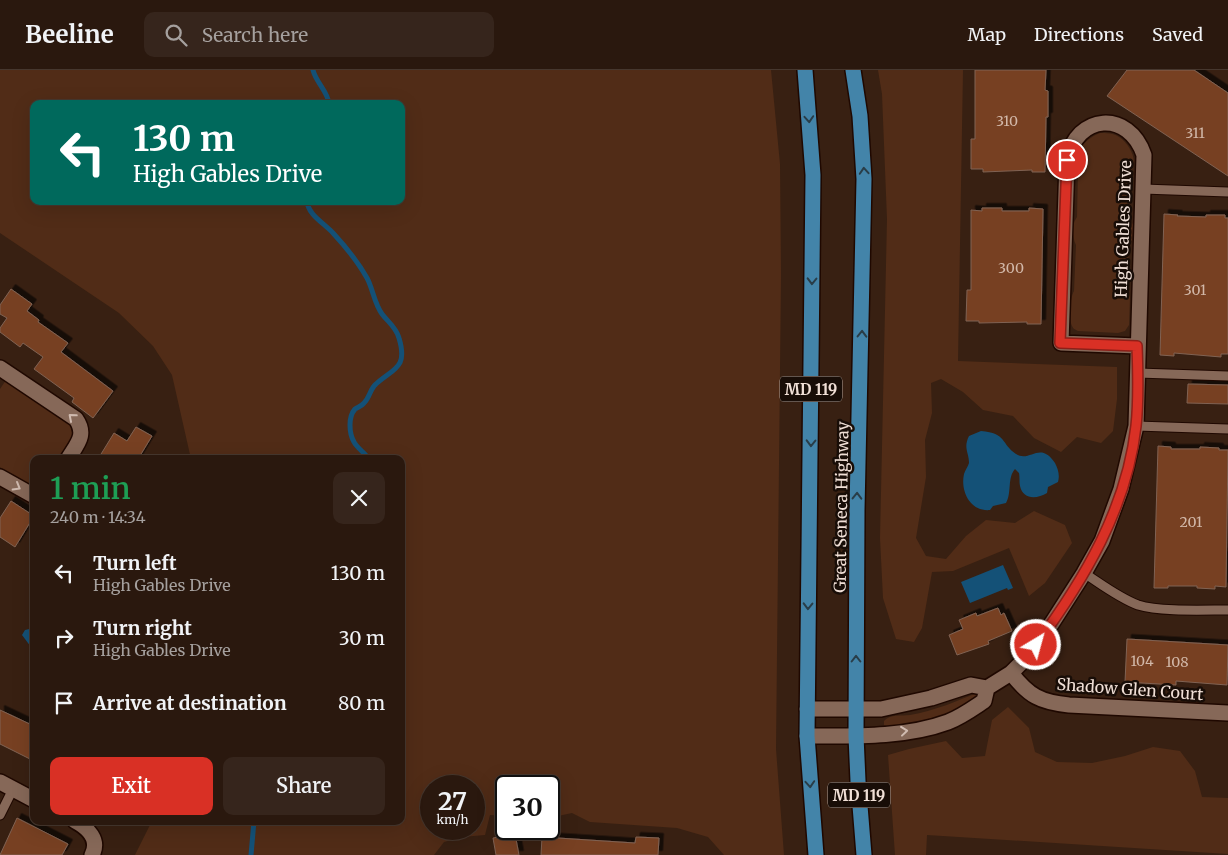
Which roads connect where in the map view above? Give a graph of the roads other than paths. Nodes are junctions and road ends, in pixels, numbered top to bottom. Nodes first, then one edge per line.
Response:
1 (805, 70) edge
2 (854, 70) edge
3 (1144, 189) junction
4 (1228, 192) edge
5 (1137, 346) junction
6 (0, 368) edge
7 (1138, 374) junction
8 (1228, 376) edge
9 (1136, 426) junction
10 (1228, 429) edge
11 (70, 455) edge
12 (0, 477) edge
13 (30, 494) edge
14 (1084, 573) junction
15 (1228, 610) edge
16 (1011, 673) junction
17 (988, 688) junction
18 (807, 708) junction
19 (856, 708) junction
20 (1228, 714) edge
21 (807, 736) junction
22 (856, 736) junction
23 (7, 786) edge
24 (30, 798) edge
25 (0, 814) edge
26 (82, 825) edge
27 (92, 855) edge
28 (816, 855) edge
29 (864, 855) edge

1 -> 18 main road, Great Seneca Highway / MD 119
19 -> 2 main road, Great Seneca Highway / MD 119
3 - 4 lane
3 - 5 street, High Gables Drive
3 - 5 street, High Gables Drive
5 - 7 street, High Gables Drive
11 -> 6 street
7 - 8 lane
7 - 9 street, High Gables Drive
9 - 10 lane
9 - 14 street, High Gables Drive
12 -> 13 street
14 - 15 lane
14 - 16 street, High Gables Drive
16 - 17 street, High Gables Drive
16 - 20 street, Shadow Glen Court
17 - 19 street
22 -> 17 street, High Gables Drive
18 - 19 street
18 - 21 main road, Great Seneca Highway / MD 119
19 - 22 main road, Great Seneca Highway / MD 119
21 - 22 street, High Gables Drive
21 -> 28 main road, Great Seneca Highway / MD 119
22 - 29 main road, Great Seneca Highway / MD 119
23 - 24 street
23 - 25 lane
26 - 27 street

